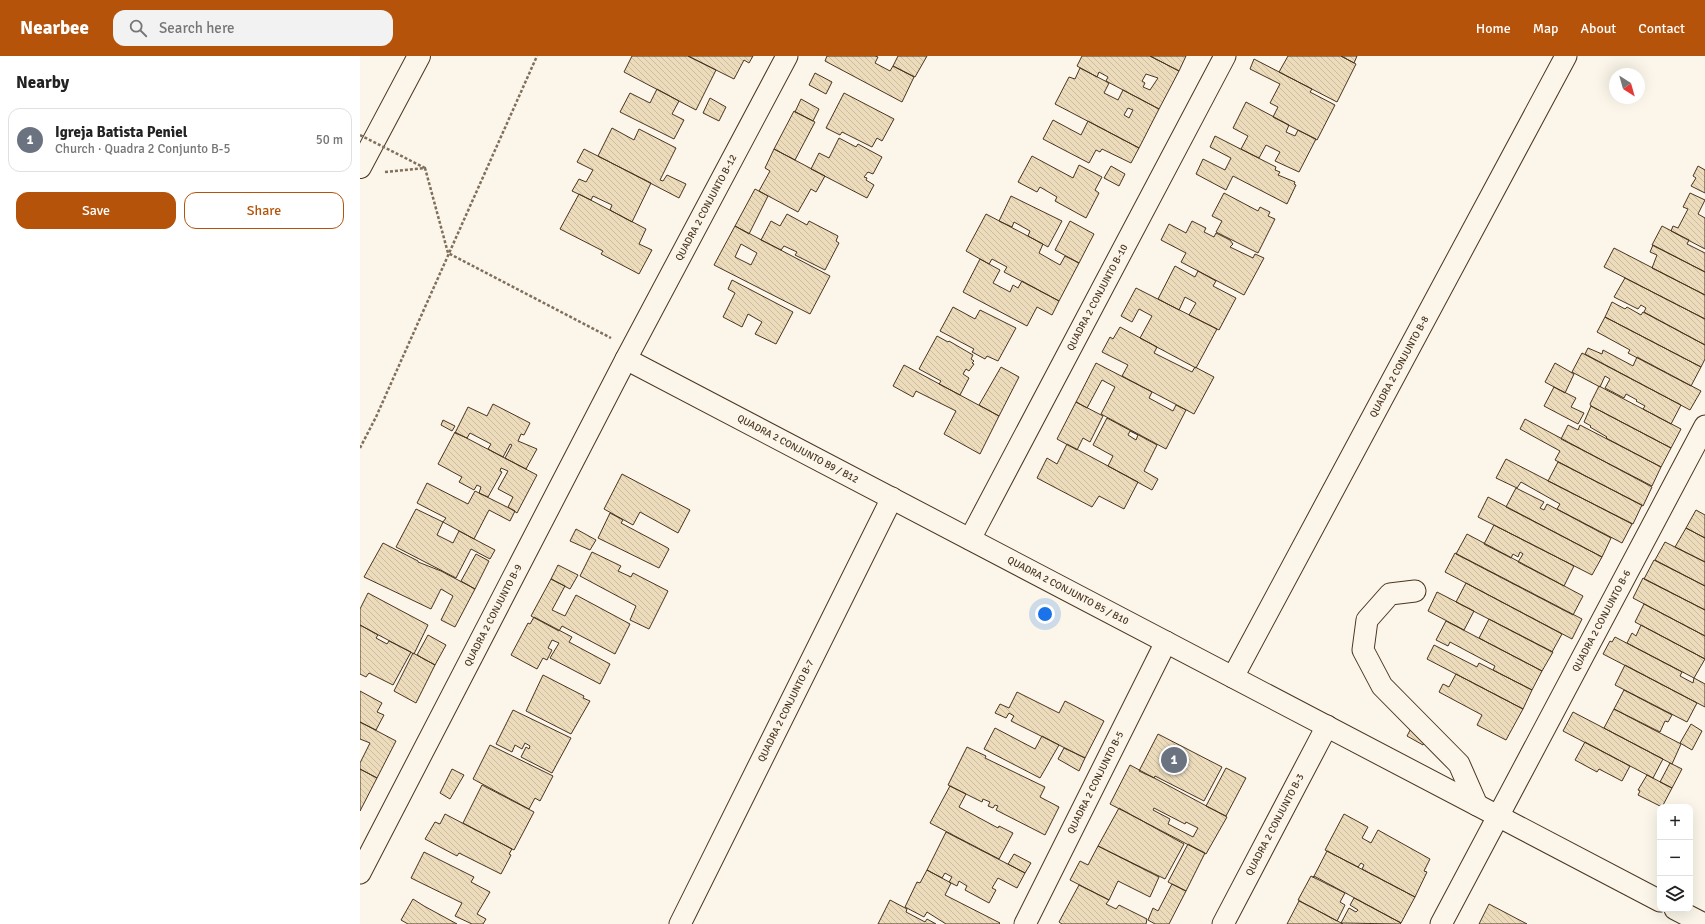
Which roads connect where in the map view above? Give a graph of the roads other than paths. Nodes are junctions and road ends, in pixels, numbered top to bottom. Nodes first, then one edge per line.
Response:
1 (419, 56) edge
2 (787, 56) edge
3 (1226, 56) edge
4 (1566, 56) edge
5 (360, 167) edge
6 (628, 354) junction
7 (1705, 426) edge
8 (892, 498) junction
9 (970, 539) junction
10 (1415, 591) dead end
11 (1166, 642) junction
12 (1233, 677) junction
13 (1327, 726) junction
14 (1477, 805) junction
15 (1497, 816) junction
16 (360, 872) edge
17 (1657, 899) edge
18 (1681, 912) edge
19 (680, 924) edge
20 (1025, 924) edge
21 (1223, 924) edge
22 (1441, 924) edge
23 (1704, 924) edge

1 - 5 highway
2 - 6 street, QUADRA 2 CONJUNTO B-12
3 - 9 street, QUADRA 2 CONJUNTO B-10
4 - 12 street, QUADRA 2 CONJUNTO B-8
6 - 8 street, QUADRA 2 CONJUNTO B9 / B12
6 - 16 street, QUADRA 2 CONJUNTO B-9
7 - 15 street, QUADRA 2 CONJUNTO B-6
8 - 9 street, QUADRA 2 CONJUNTO B9 / B12
8 - 19 street, QUADRA 2 CONJUNTO B-7
9 - 11 street, QUADRA 2 CONJUNTO B5 / B10
10 - 14 street
11 - 12 street, QUADRA 2 CONJUNTO B5 / B10
11 - 20 street, QUADRA 2 CONJUNTO B-5
12 - 13 street, QUADRA 2 CONJUNTO B5 / B10
13 - 14 street, QUADRA 2 CONJUNTO B5 / B10
13 - 21 street, QUADRA 2 CONJUNTO B-3
14 - 15 street, QUADRA 2 CONJUNTO B5 / B10
15 - 17 street, QUADRA 2 CONJUNTO B5 / B10
15 - 22 street
18 - 23 street

